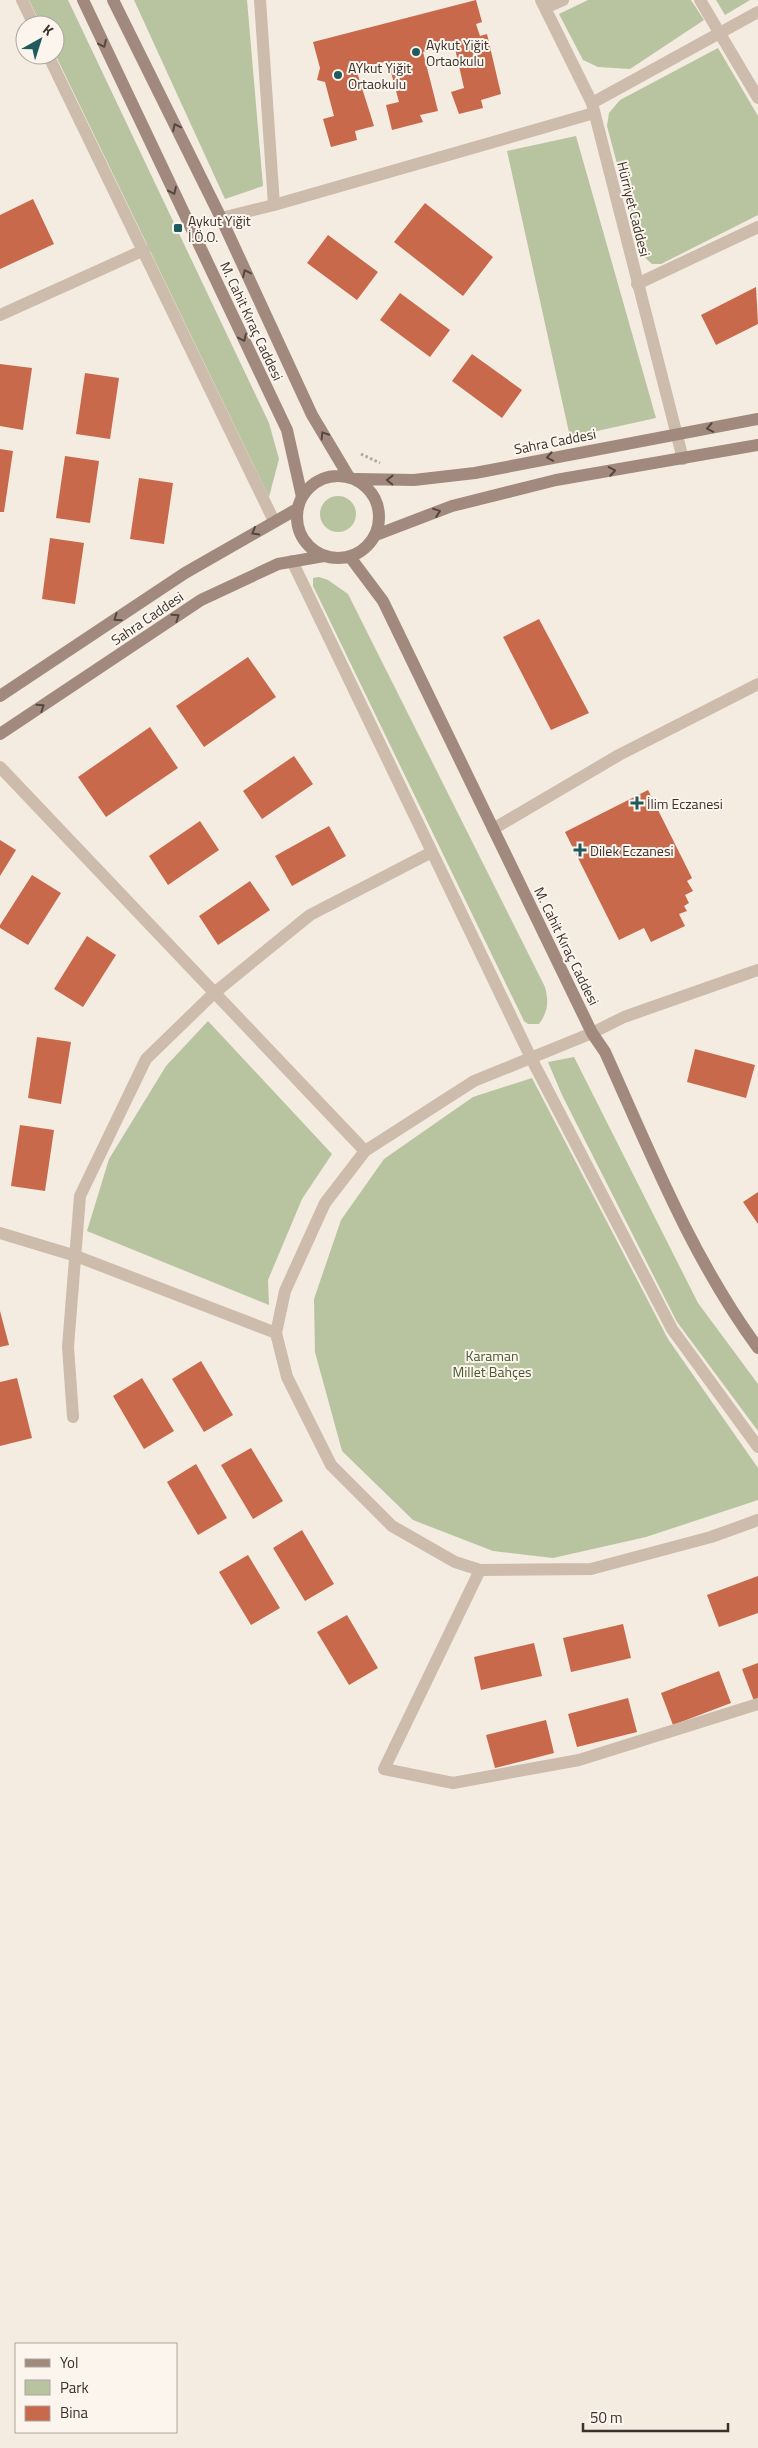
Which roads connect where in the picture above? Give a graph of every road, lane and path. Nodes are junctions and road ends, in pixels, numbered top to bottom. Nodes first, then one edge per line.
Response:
1 (22, 0) edge
2 (82, 0) edge
3 (113, 0) edge
4 (260, 0) edge
5 (562, 0) edge
6 (700, 0) edge
7 (543, 4) edge
8 (758, 12) edge
9 (29, 15) edge
10 (720, 34) junction
11 (53, 65) edge
12 (758, 98) edge
13 (593, 108) junction
14 (274, 205) junction
15 (221, 218) junction
16 (758, 227) edge
17 (144, 250) junction
18 (637, 284) junction
19 (0, 315) edge
20 (758, 418) edge
21 (677, 434) junction
22 (758, 445) edge
23 (683, 458) junction
24 (353, 478) junction
25 (300, 503) junction
26 (274, 521) junction
27 (376, 535) junction
28 (324, 556) junction
29 (350, 557) junction
30 (292, 561) junction
31 (758, 684) edge
32 (0, 696) edge
33 (0, 734) edge
34 (0, 767) edge
35 (493, 829) junction
36 (432, 852) junction
37 (754, 974) edge
38 (213, 994) junction
39 (592, 1033) junction
40 (531, 1058) junction
41 (365, 1151) junction
42 (0, 1233) edge
43 (76, 1256) junction
44 (276, 1333) junction
45 (758, 1348) edge
46 (73, 1417) dead end
47 (758, 1447) edge
48 (758, 1520) edge
49 (480, 1570) junction
50 (758, 1704) edge

1 - 9 street
2 -> 25 street, M. Cahit Kıraç Caddesi
15 -> 3 street, M. Cahit Kıraç Caddesi
4 - 14 street
5 - 7 street
6 - 10 street
7 - 13 street, Hürriyet Caddesi
8 - 10 street
10 - 12 street
10 - 13 street
11 - 17 street
13 - 14 street
13 - 18 street, Hürriyet Caddesi
14 - 15 street
24 -> 15 street, M. Cahit Kıraç Caddesi
16 - 18 street
17 - 19 street
17 - 26 street
18 - 21 street, Hürriyet Caddesi
20 -> 21 street, Sahra Caddesi
21 - 23 street, Hürriyet Caddesi
21 -> 24 street, Sahra Caddesi
22 - 23 street
27 -> 23 street
24 - 25 street
24 - 27 street
25 - 26 street, Sahra Caddesi
25 - 28 street
26 -> 32 street, Sahra Caddesi
27 - 29 street
28 - 29 street
28 - 30 street, Sahra Caddesi
29 - 35 street, M. Cahit Kıraç Caddesi
33 -> 30 street, Sahra Caddesi
30 - 36 street
31 - 35 street
34 - 38 street
35 - 39 street, M. Cahit Kıraç Caddesi
36 - 38 street
36 - 40 street
37 - 39 street
38 - 41 street
38 - 43 street
39 - 40 street
39 - 45 street, M. Cahit Kıraç Caddesi
40 - 41 street
40 - 47 street
41 - 44 street
42 - 43 street
43 - 44 street
43 - 46 street
44 - 49 street
48 - 49 street
49 - 50 street

